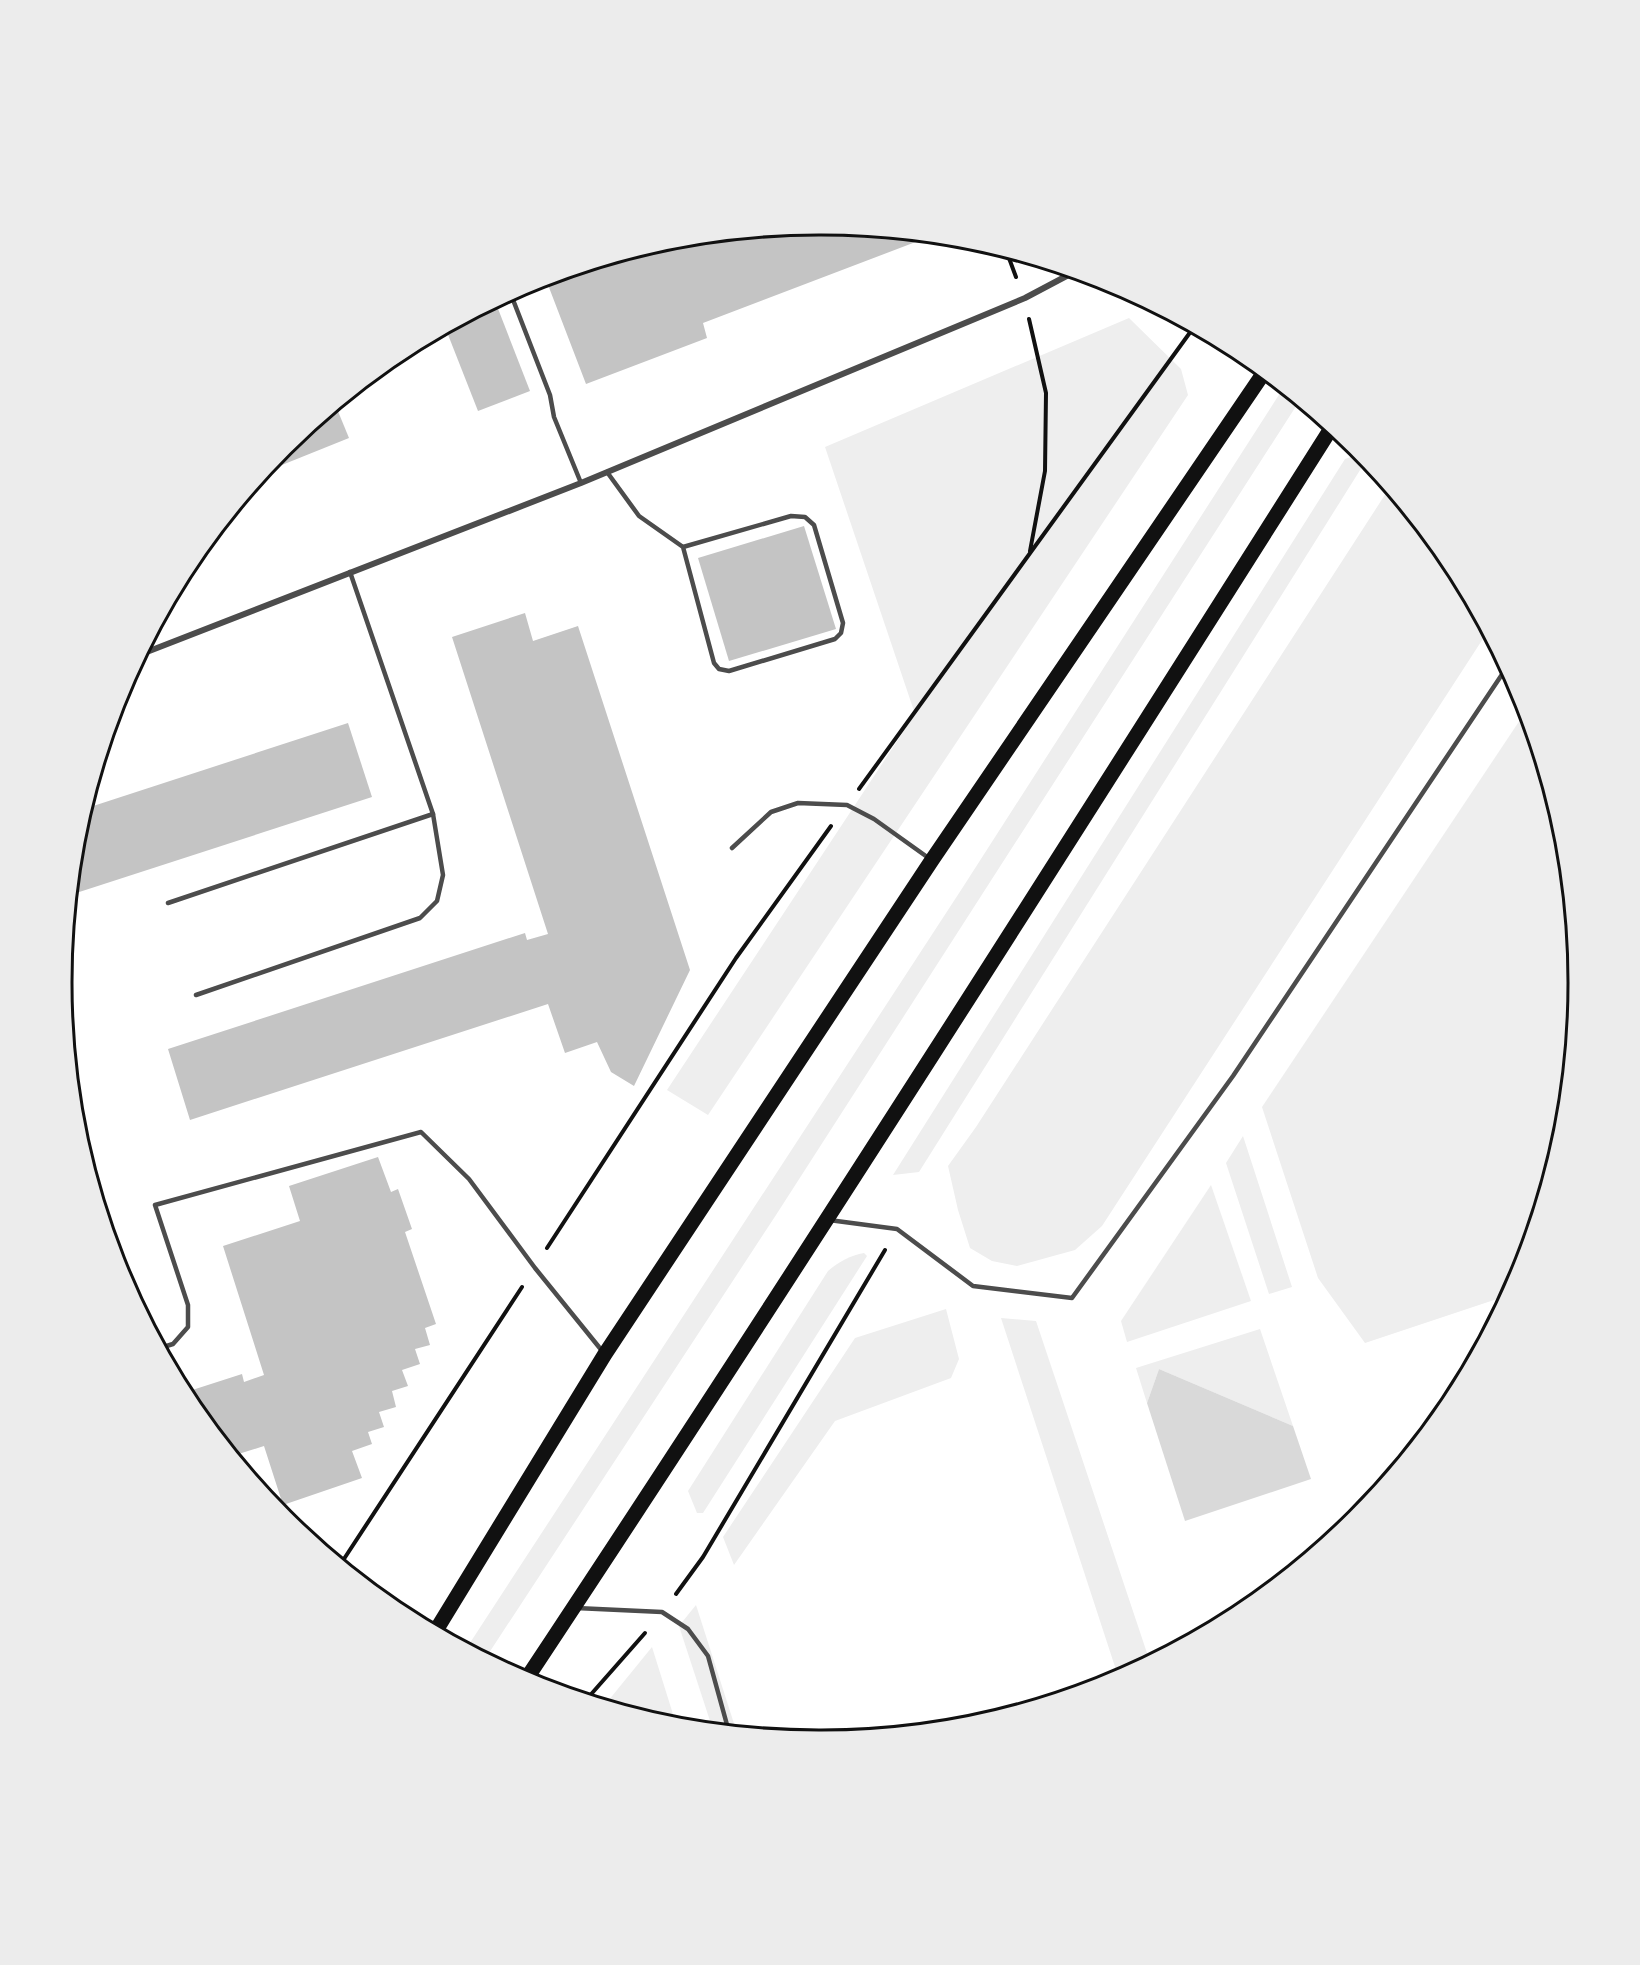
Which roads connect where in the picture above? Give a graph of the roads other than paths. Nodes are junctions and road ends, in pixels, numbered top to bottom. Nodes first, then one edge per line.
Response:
1 (1067, 277) edge
2 (513, 301) edge
3 (1260, 378) edge
4 (1328, 434) edge
5 (607, 472) junction
6 (581, 483) junction
7 (683, 547) junction
8 (350, 572) junction
9 (150, 651) edge
10 (1502, 675) edge
11 (433, 814) junction
12 (732, 848) dead end
13 (932, 860) junction
14 (168, 903) dead end
15 (196, 995) dead end
16 (826, 1219) junction
17 (166, 1346) edge
18 (605, 1354) junction
19 (573, 1608) junction
20 (439, 1626) edge
21 (531, 1672) edge
22 (727, 1725) edge

1 - 5 street
2 - 6 lane
3 - 13 main road
4 - 16 main road
5 - 6 street
5 - 7 lane
6 - 8 street
7 - 7 lane
8 - 9 street
8 - 11 lane
10 - 16 lane
11 - 14 lane
11 - 15 lane
12 - 13 lane
13 - 18 main road
16 - 19 main road
17 - 18 lane
18 - 20 main road
19 - 21 main road
19 - 22 lane

